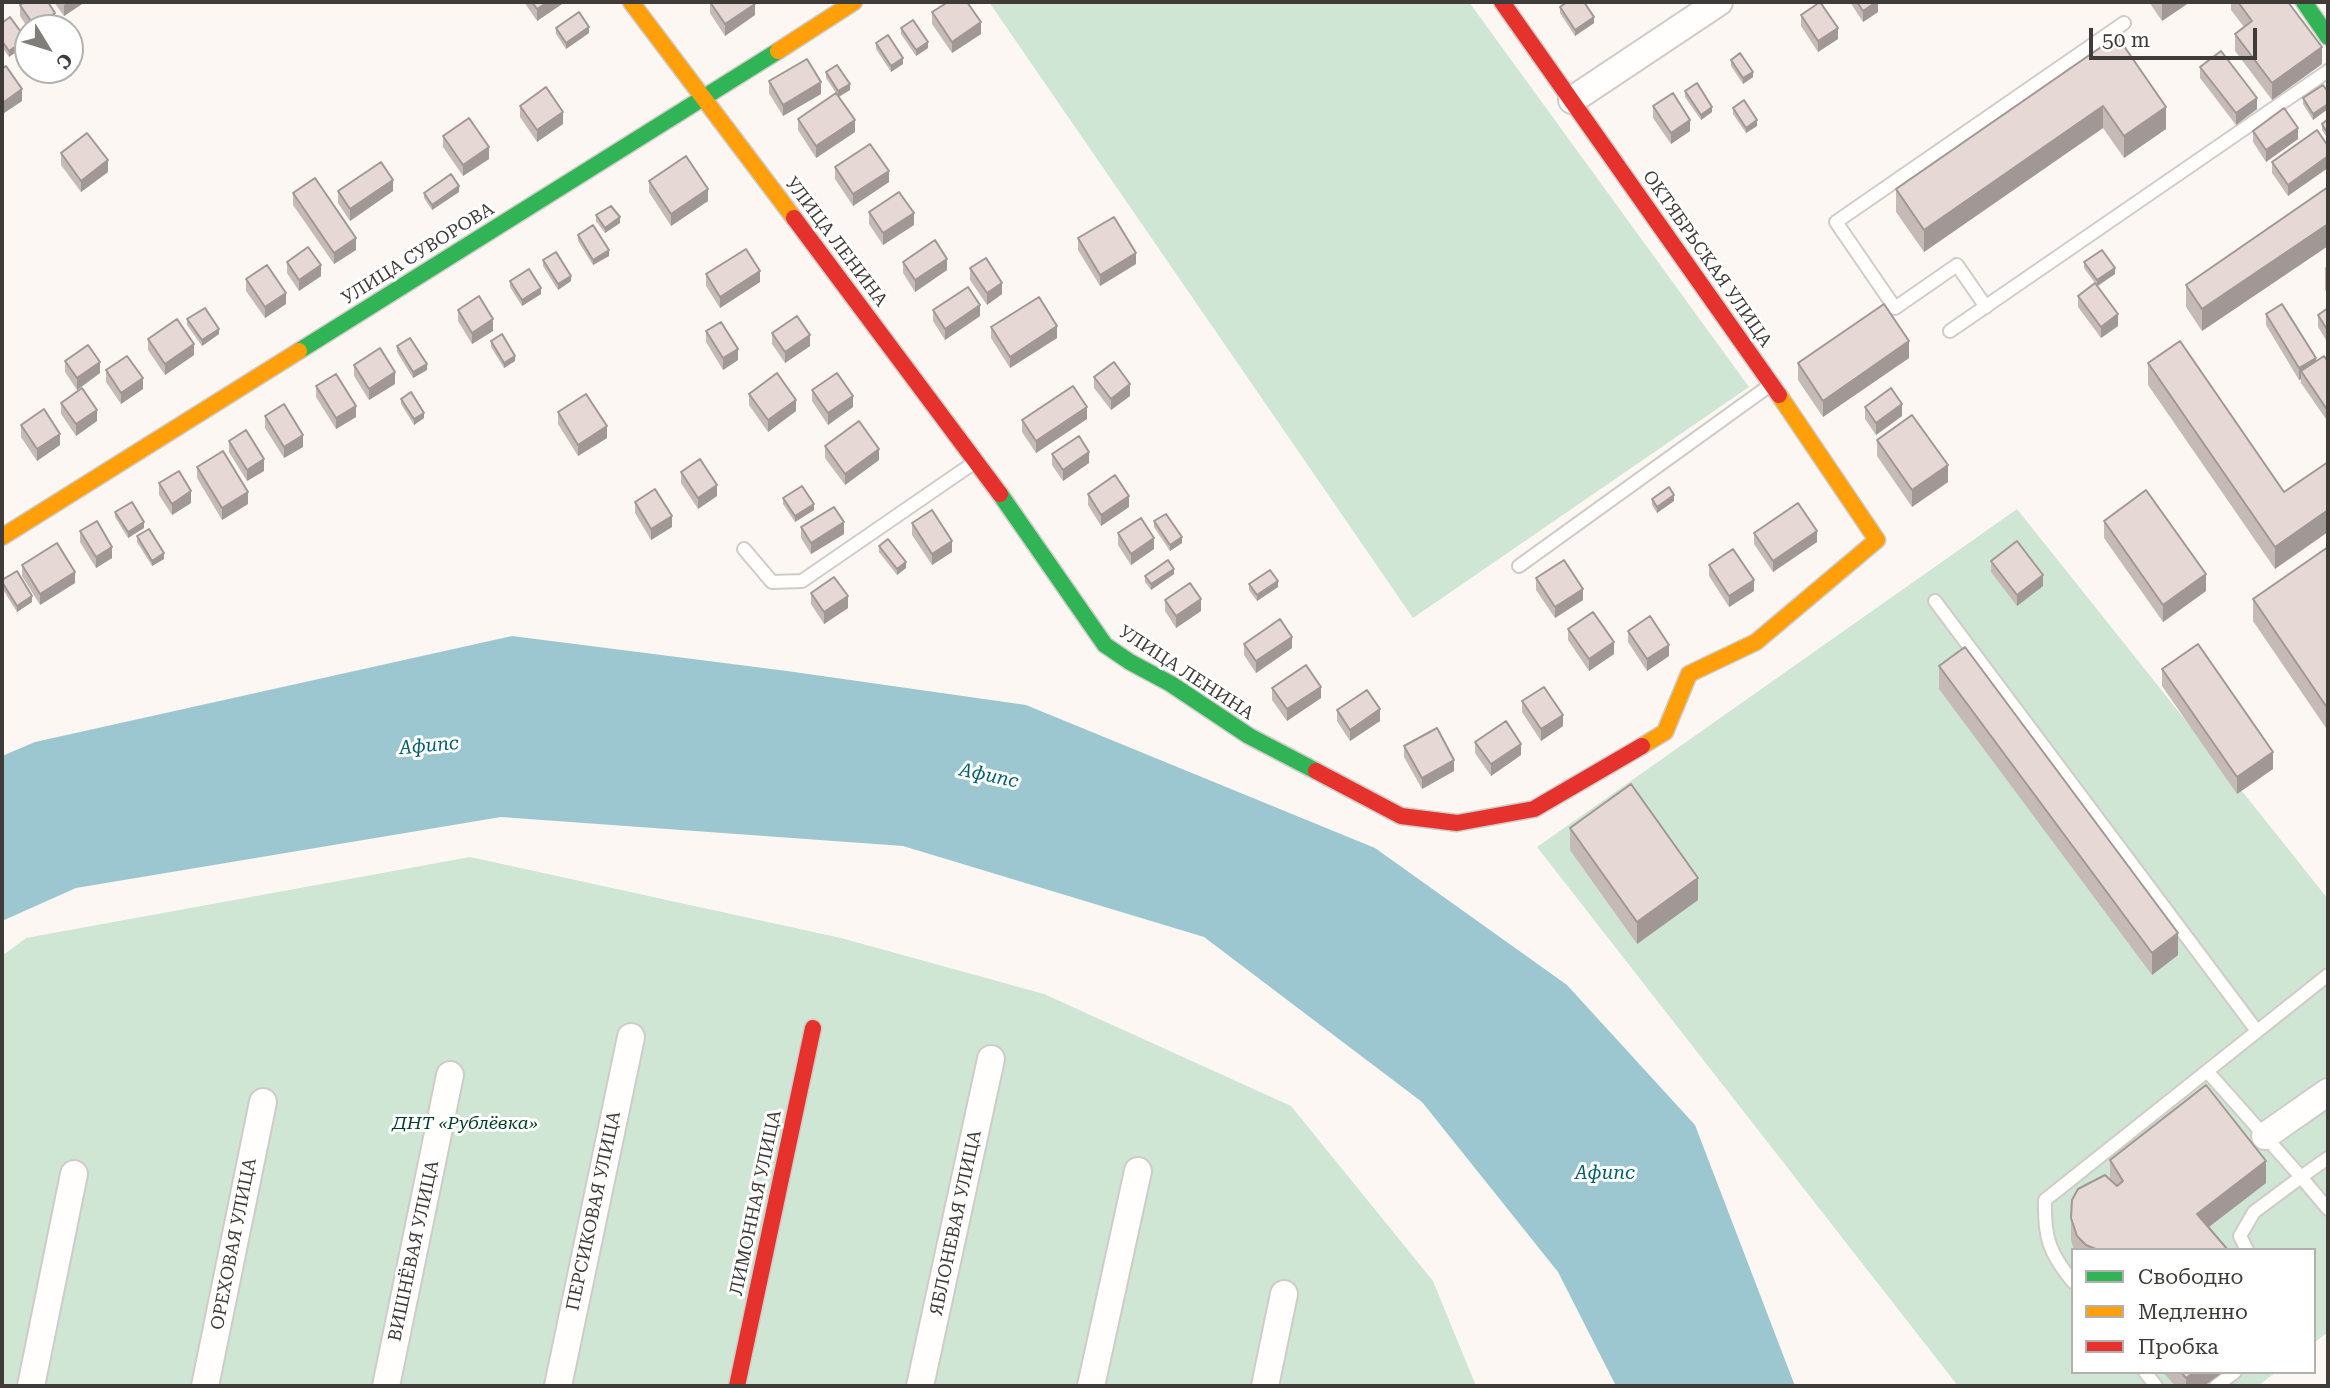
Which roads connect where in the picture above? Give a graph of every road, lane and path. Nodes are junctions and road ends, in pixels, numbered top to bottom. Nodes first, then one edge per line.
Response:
1 (631, 2) edge
2 (854, 2) edge
3 (1502, 2) edge
4 (1719, 2) edge
5 (2304, 2) edge
6 (2124, 23) dead end
7 (2328, 37) edge
8 (2328, 71) edge
9 (704, 99) junction
10 (1572, 100) junction
11 (1986, 307) junction
12 (1950, 331) dead end
13 (1771, 384) junction
14 (977, 460) junction
15 (2, 537) edge
16 (1877, 540) joint
17 (744, 549) dead end
18 (1519, 566) dead end
19 (1935, 601) dead end
20 (2328, 975) edge
21 (813, 1028) dead end
22 (2257, 1031) junction
23 (631, 1037) dead end
24 (992, 1059) dead end
25 (2207, 1071) junction
26 (450, 1074) dead end
27 (2328, 1092) edge
28 (263, 1102) dead end
29 (2265, 1136) junction
30 (2328, 1158) edge
31 (1138, 1171) dead end
32 (74, 1174) dead end
33 (2301, 1177) junction
34 (2328, 1209) edge
35 (2246, 1248) edge
36 (2071, 1279) edge
37 (1284, 1294) dead end
38 (2232, 1374) edge
39 (31, 1386) edge
40 (205, 1386) edge
41 (386, 1386) edge
42 (558, 1386) edge
43 (737, 1386) edge
44 (920, 1386) edge
45 (1091, 1386) edge
46 (1265, 1386) edge
47 (2216, 1386) edge

1 - 9 street, УЛИЦА ЛЕНИНА
2 - 9 street, УЛИЦА СУВОРОВА
3 - 10 street, ОКТЯБРЬСКАЯ УЛИЦА
4 - 10 street
5 - 7 street
6 - 11 lane
8 - 11 lane
9 - 14 street, УЛИЦА ЛЕНИНА
9 - 15 street, УЛИЦА СУВОРОВА
10 - 13 street, ОКТЯБРЬСКАЯ УЛИЦА
11 - 12 lane
13 - 16 street, ОКТЯБРЬСКАЯ УЛИЦА
13 - 18 lane
14 - 16 street, УЛИЦА ЛЕНИНА
14 - 17 lane
19 - 22 lane
20 - 22 lane
21 - 43 street, ЛИМОННАЯ УЛИЦА
22 - 25 lane
23 - 42 street, ПЕРСИКОВАЯ УЛИЦА
24 - 44 street, ЯБЛОНЕВАЯ УЛИЦА
25 - 29 lane
25 - 36 lane
26 - 41 street, ВИШНЁВАЯ УЛИЦА
27 - 29 street
28 - 40 street, ОРЕХОВАЯ УЛИЦА
29 - 33 lane
30 - 33 lane
31 - 45 street
32 - 39 street
33 - 34 lane
33 - 35 lane
37 - 46 street
38 - 47 lane

